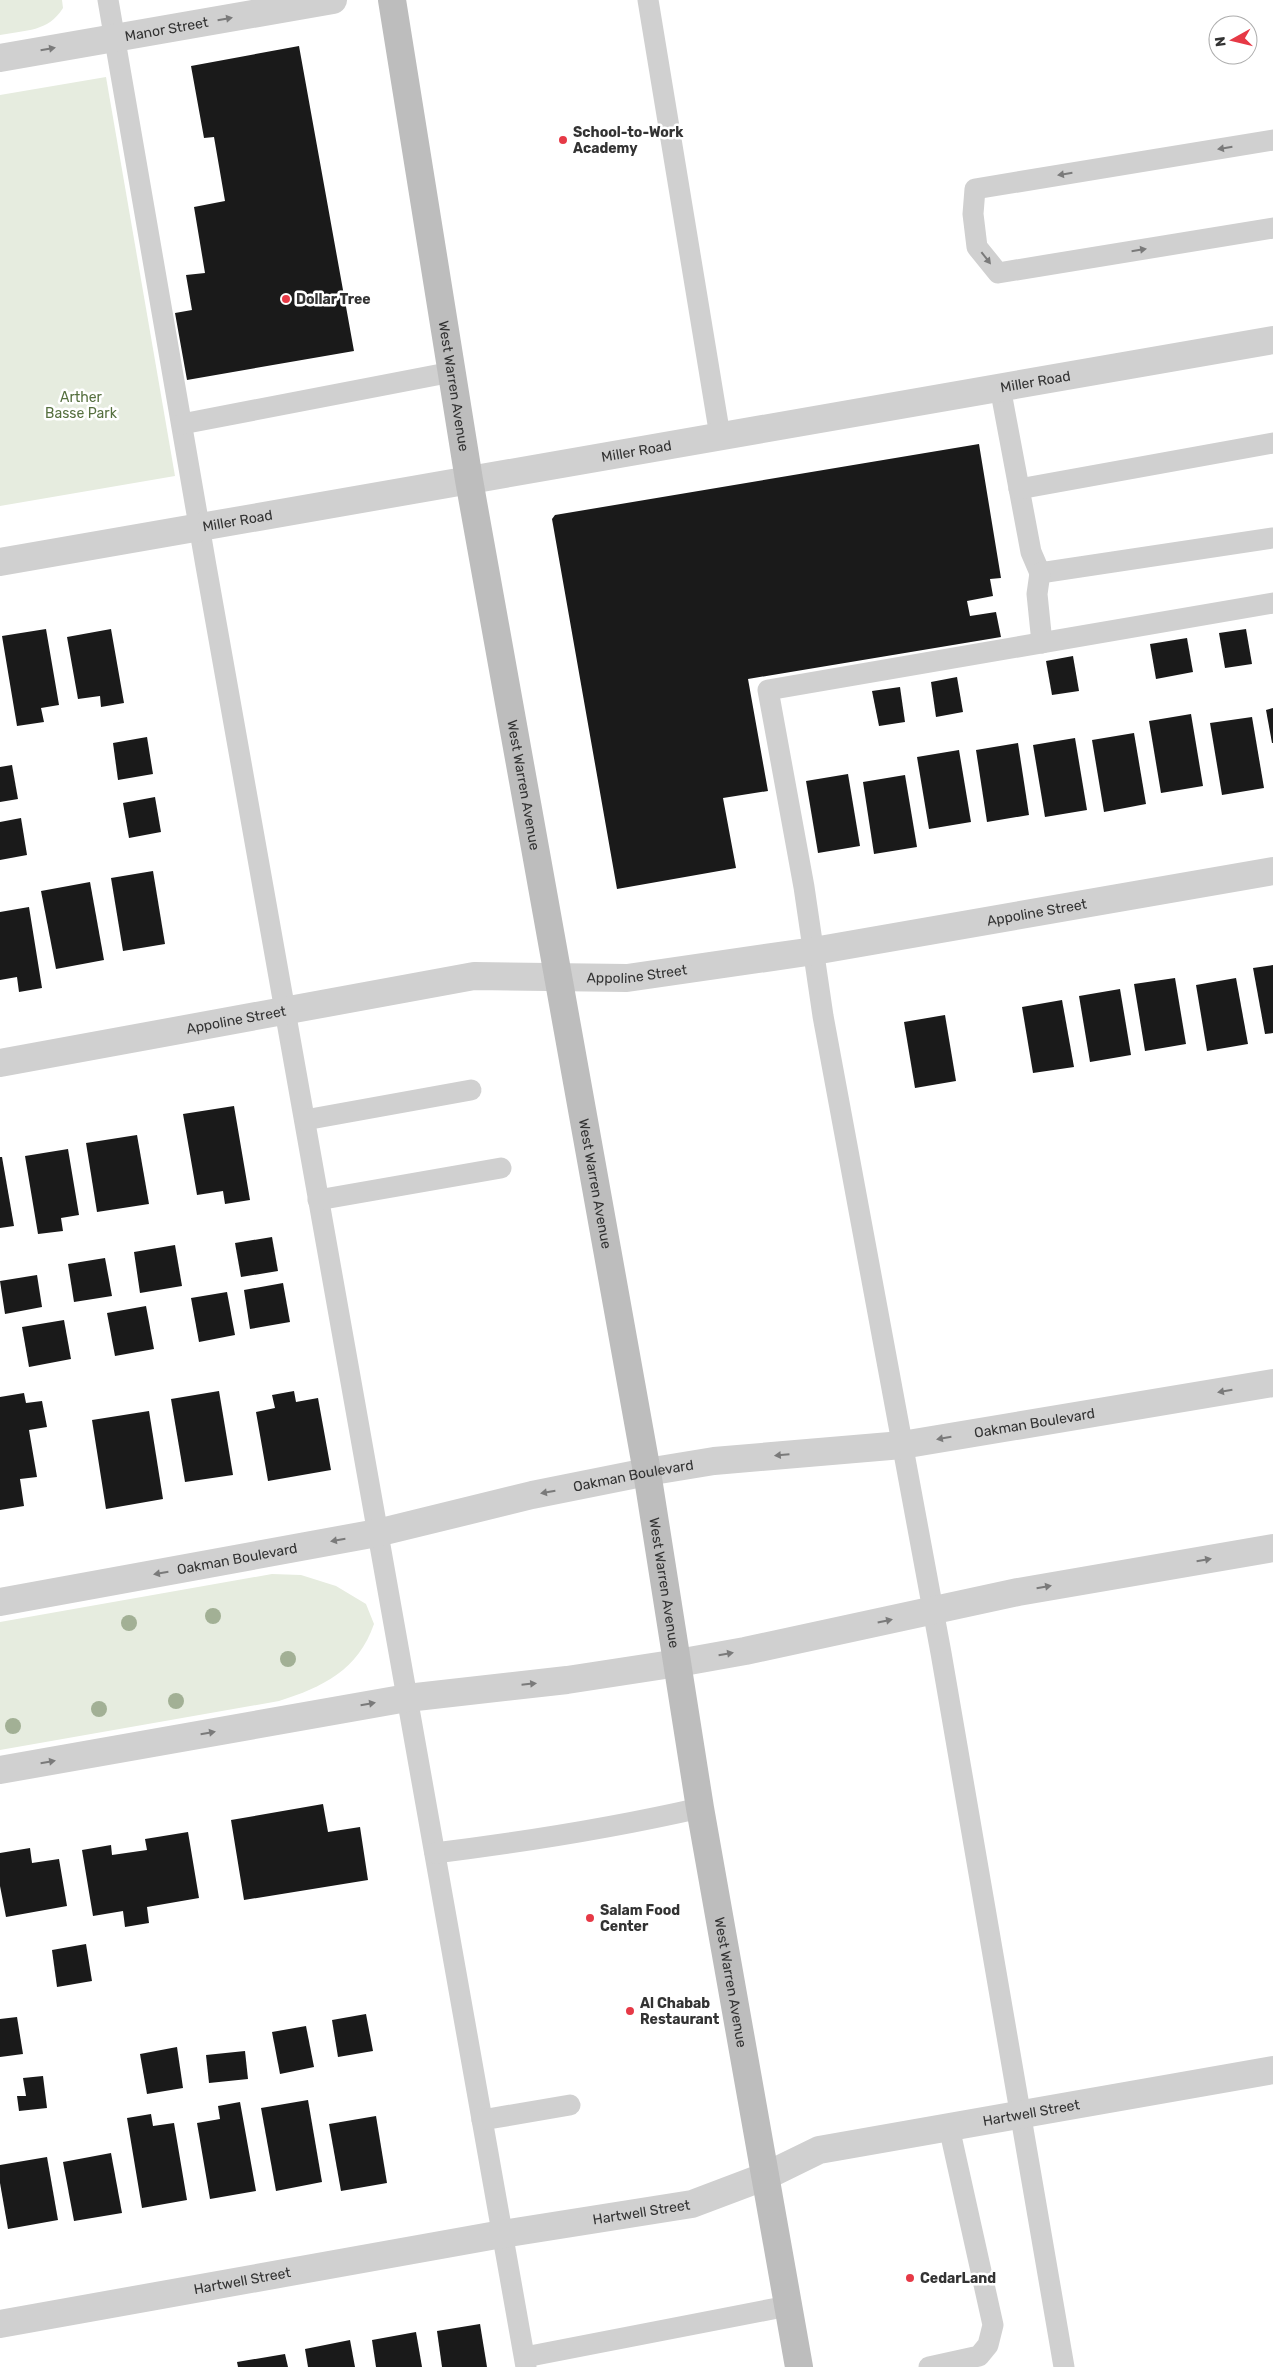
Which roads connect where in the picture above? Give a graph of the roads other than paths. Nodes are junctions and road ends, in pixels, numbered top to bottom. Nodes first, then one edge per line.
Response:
1 (108, 0) edge
2 (333, 0) edge
3 (392, 0) edge
4 (648, 0) edge
5 (115, 38) junction
6 (0, 58) edge
7 (1273, 140) edge
8 (1273, 228) edge
9 (1273, 340) edge
10 (452, 372) junction
11 (1000, 387) junction
12 (182, 424) junction
13 (720, 436) junction
14 (1273, 443) edge
15 (469, 480) junction
16 (1019, 489) junction
17 (199, 527) junction
18 (1273, 538) edge
19 (0, 562) edge
20 (1040, 573) junction
21 (1273, 603) edge
22 (1042, 643) junction
23 (1273, 872) edge
24 (814, 951) junction
25 (557, 979) junction
26 (285, 1011) junction
27 (0, 1063) edge
28 (471, 1090) dead end
29 (305, 1120) junction
30 (501, 1168) dead end
31 (318, 1200) junction
32 (1273, 1383) edge
33 (902, 1445) junction
34 (647, 1472) junction
35 (377, 1533) junction
36 (1273, 1548) edge
37 (0, 1602) edge
38 (933, 1611) junction
39 (678, 1663) junction
40 (407, 1698) junction
41 (0, 1770) edge
42 (700, 1808) junction
43 (435, 1853) junction
44 (1273, 2070) edge
45 (570, 2105) dead end
46 (1020, 2115) junction
47 (482, 2120) junction
48 (949, 2127) junction
49 (766, 2176) junction
50 (502, 2234) junction
51 (788, 2306) junction
52 (0, 2324) edge
53 (525, 2362) edge
54 (798, 2367) edge
55 (929, 2367) edge
56 (1064, 2367) edge

1 - 5 lane
5 -> 2 street, Manor Street
3 - 10 main road, West Warren Avenue
4 - 13 lane
6 -> 5 street, Manor Street
5 - 12 lane
7 -> 8 lane
9 - 11 street, Miller Road
10 - 12 lane
10 - 15 main road, West Warren Avenue
11 - 13 street, Miller Road
11 - 16 lane
12 - 17 lane
13 - 15 street, Miller Road
14 - 16 lane
15 - 17 street, Miller Road
15 - 25 main road, West Warren Avenue
16 - 20 lane
17 - 19 street, Miller Road
17 - 26 lane
18 - 20 lane
20 - 22 lane
21 - 22 lane
22 - 24 lane
23 - 24 street, Appoline Street
24 - 25 street, Appoline Street
24 - 33 lane
25 - 26 street, Appoline Street
25 - 34 main road, West Warren Avenue
26 - 27 street, Appoline Street
26 - 29 lane
28 - 29 lane
29 - 31 lane
30 - 31 lane
31 - 35 lane
32 -> 33 street, Oakman Boulevard
33 -> 34 street, Oakman Boulevard
33 - 38 lane
34 -> 35 street, Oakman Boulevard
34 - 39 main road, West Warren Avenue
35 -> 37 street, Oakman Boulevard
35 - 40 lane
38 -> 36 street
39 -> 38 street
38 - 46 lane
40 -> 39 street
39 - 42 main road, West Warren Avenue
41 -> 40 street
40 - 43 lane
42 - 43 lane
42 - 49 main road, West Warren Avenue
43 - 47 lane
44 - 46 street, Hartwell Street
45 - 47 lane
46 - 48 street, Hartwell Street
46 - 56 lane
47 - 50 lane
48 - 49 street, Hartwell Street
48 - 55 lane
49 - 50 street, Hartwell Street
49 - 51 main road, West Warren Avenue
50 - 52 street, Hartwell Street
50 - 53 lane
51 - 53 lane
51 - 54 main road, West Warren Avenue

